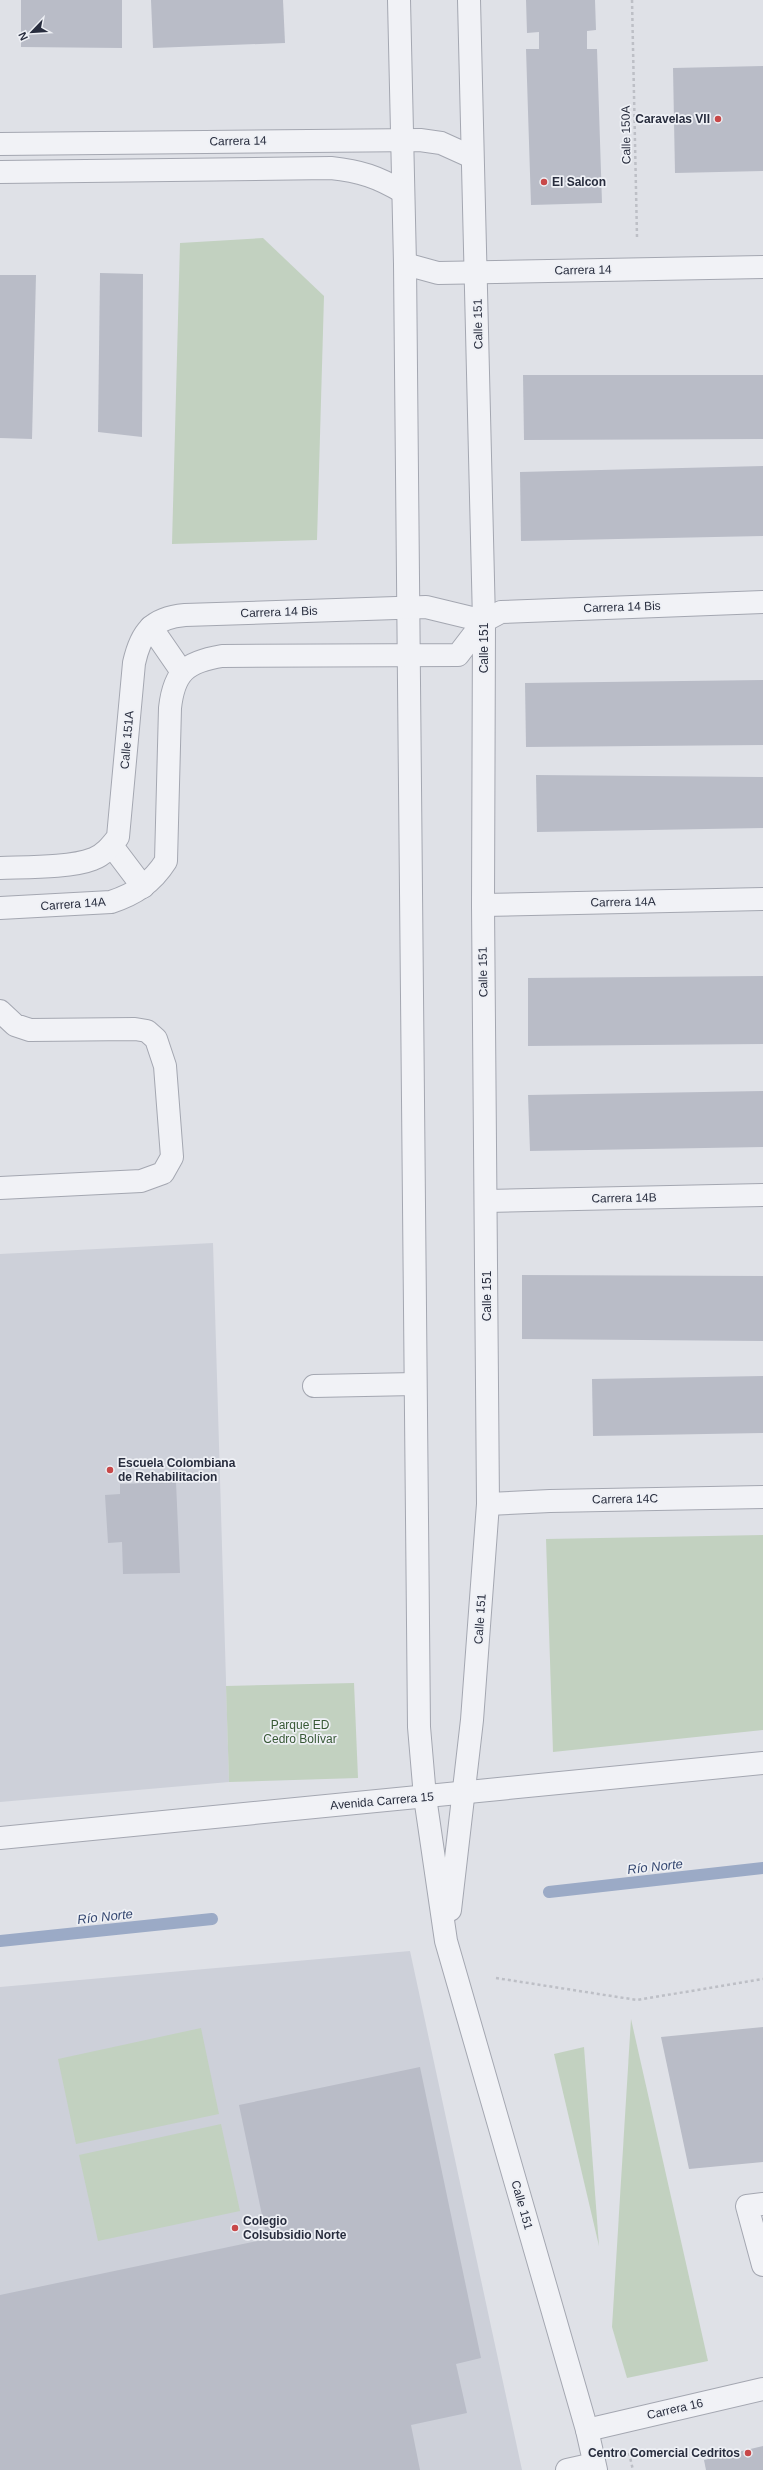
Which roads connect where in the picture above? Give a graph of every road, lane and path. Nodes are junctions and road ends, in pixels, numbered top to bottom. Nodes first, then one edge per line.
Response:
1 (399, 0) edge
2 (469, 0) edge
3 (632, 0) edge
4 (402, 140) junction
5 (0, 144) edge
6 (472, 156) junction
7 (0, 172) edge
8 (403, 192) junction
9 (405, 264) junction
10 (763, 267) edge
11 (638, 269) junction
12 (477, 273) junction
13 (763, 602) edge
14 (408, 608) junction
15 (484, 621) junction
16 (151, 627) junction
17 (408, 655) junction
18 (182, 672) junction
19 (108, 850) junction
20 (0, 868) edge
21 (143, 887) junction
22 (763, 899) edge
23 (483, 905) junction
24 (0, 908) edge
25 (0, 1011) edge
26 (0, 1188) edge
27 (763, 1195) edge
28 (486, 1201) junction
29 (415, 1384) junction
30 (314, 1386) dead end
31 (763, 1497) edge
32 (488, 1504) junction
33 (763, 1763) edge
34 (463, 1792) junction
35 (425, 1797) junction
36 (0, 1838) edge
37 (446, 1941) junction
38 (496, 1978) dead end
39 (763, 1979) edge
40 (763, 2204) edge
41 (763, 2265) edge
42 (763, 2389) edge
43 (587, 2430) junction
44 (595, 2467) edge
45 (567, 2470) edge

1 - 4 street, Calle 151
2 - 6 street, Calle 151
3 - 11 path, Calle 150A
4 - 5 street, Carrera 14
4 - 6 street, Carrera 14
4 - 8 street, Calle 151
6 - 12 street, Calle 151
7 - 8 street
8 - 9 street, Calle 151
9 - 12 street, Carrera 14
9 - 14 street, Calle 151
10 - 11 street, Carrera 14
11 - 12 street, Carrera 14
12 - 15 street, Calle 151
13 - 15 street, Carrera 14 Bis
14 - 15 street, Carrera 14 Bis
14 - 16 street, Carrera 14 Bis
14 - 17 street, Calle 151
15 - 17 street
15 - 23 street, Calle 151
16 - 18 street
16 - 19 street, Calle 151A
17 - 18 street
17 - 29 street, Calle 151
18 - 21 street
19 - 20 street
19 - 21 street
21 - 24 street, Carrera 14A
22 - 23 street, Carrera 14A
23 - 28 street, Calle 151
25 - 26 street
27 - 28 street, Carrera 14B
28 - 32 street, Calle 151
29 - 30 street
29 - 35 street, Calle 151
31 - 32 street, Carrera 14C
32 - 34 street, Calle 151
33 - 34 street, Avenida Carrera 15
34 - 35 street, Avenida Carrera 15
34 - 37 street, Calle 151
35 - 36 street, Avenida Carrera 15
35 - 37 street, Calle 151
37 - 43 street, Calle 151
38 - 39 path
40 - 41 street
42 - 43 street, Carrera 16
43 - 44 street, Calle 151
44 - 45 street

